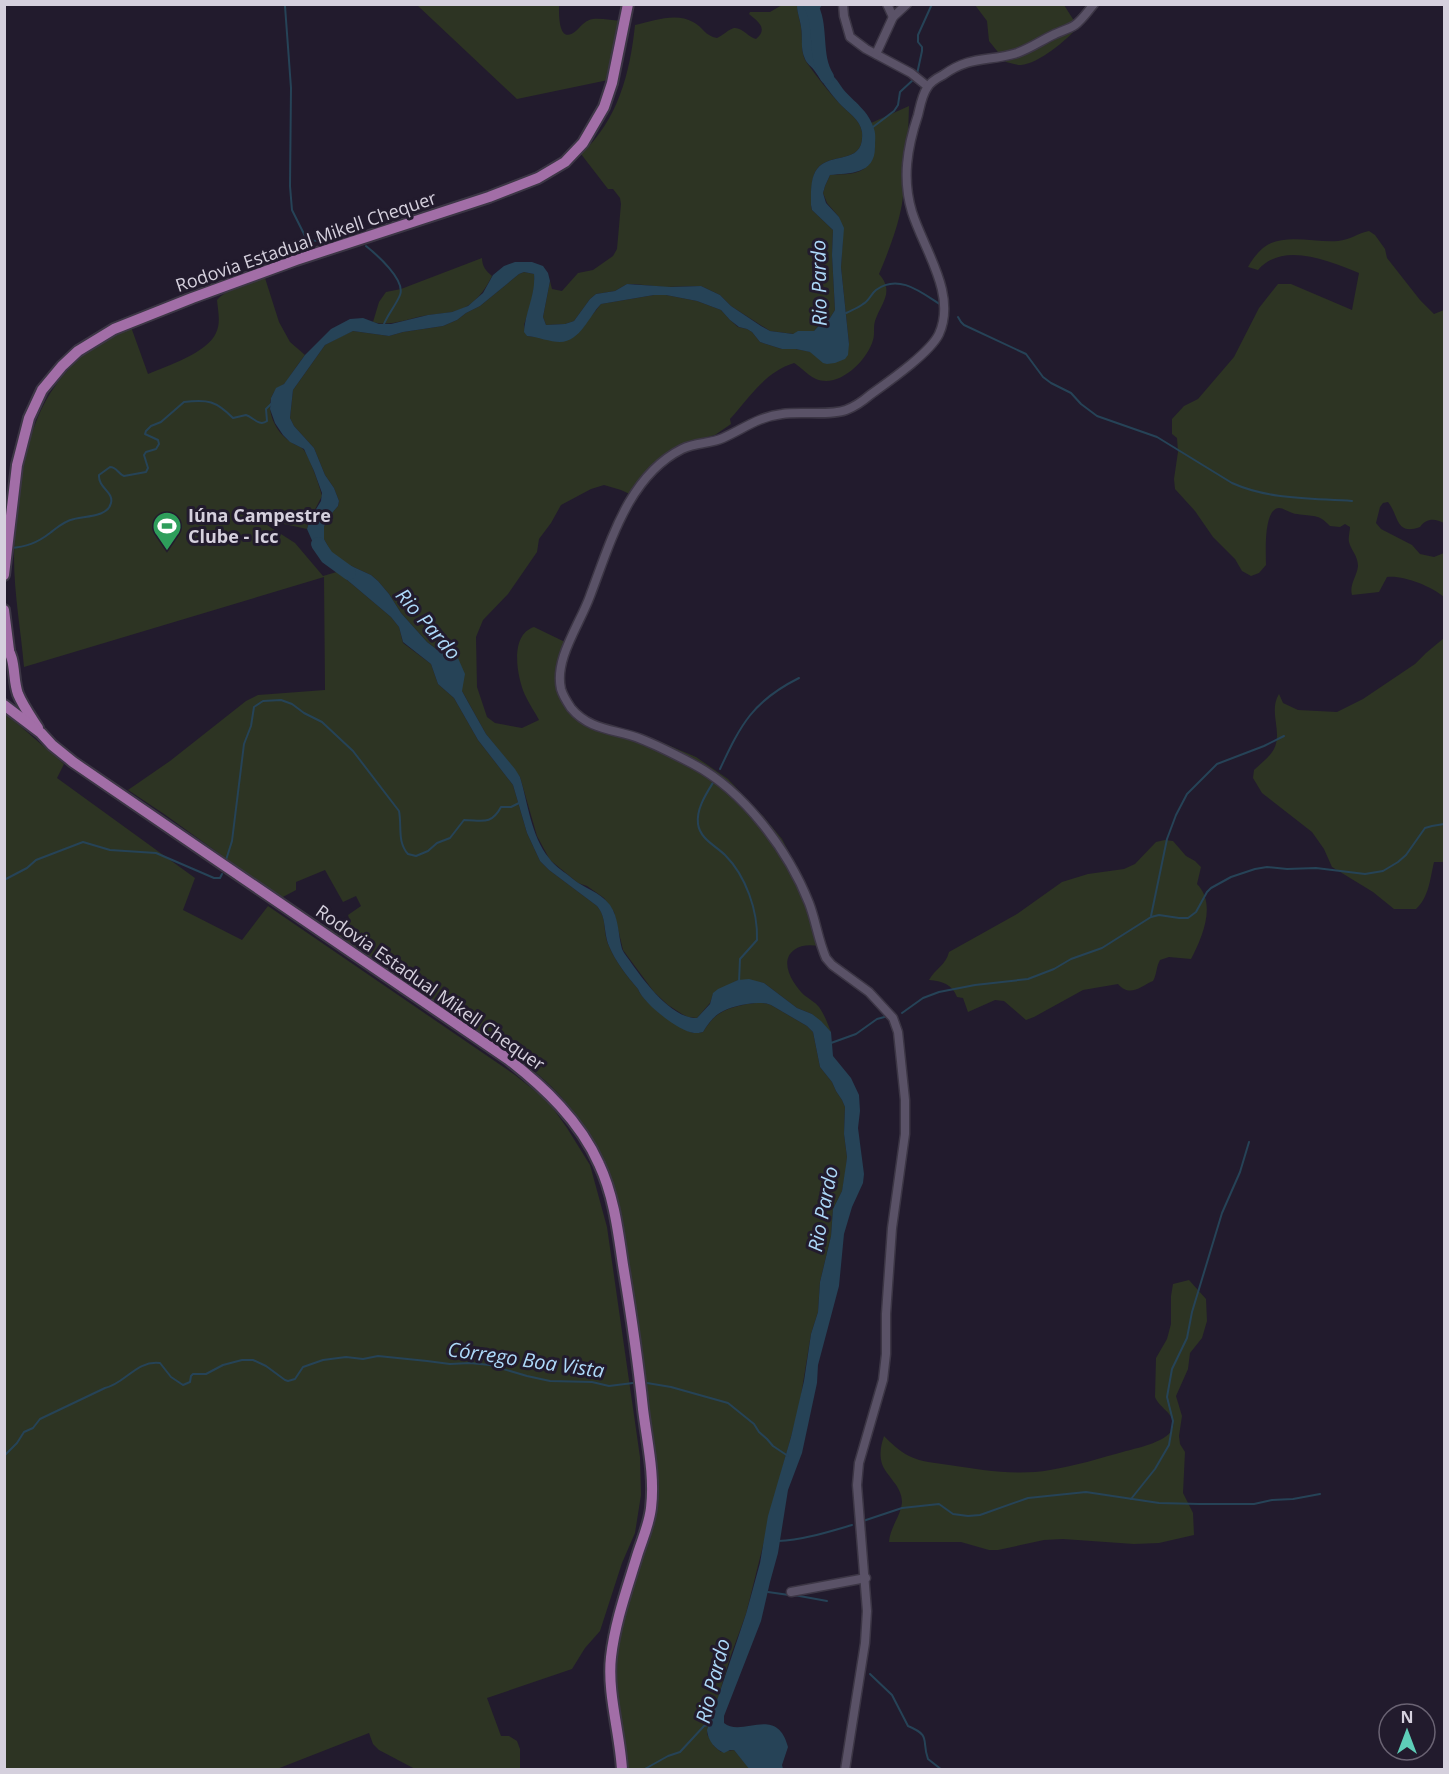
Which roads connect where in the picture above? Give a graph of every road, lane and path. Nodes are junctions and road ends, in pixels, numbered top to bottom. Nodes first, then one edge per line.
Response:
1 (628, 4) edge
2 (843, 4) edge
3 (887, 4) edge
4 (907, 4) edge
5 (1094, 4) edge
6 (893, 17) junction
7 (876, 54) junction
8 (927, 86) junction
9 (8, 506) edge
10 (5, 573) edge
11 (4, 610) edge
12 (7, 647) edge
13 (12, 665) junction
14 (4, 680) edge
15 (4, 705) edge
16 (41, 733) junction
17 (866, 1578) junction
18 (791, 1592) dead end
19 (622, 1770) edge
20 (845, 1770) edge

1 - 9 main road, Rodovia Estadual Mikell Chequer
2 - 7 street
3 - 6 street
4 - 6 street
5 - 8 street
6 - 7 street
7 - 8 street
8 - 17 street
9 - 10 main road, Rodovia Estadual Mikell Chequer
11 - 12 main road
12 - 13 main road
13 - 14 main road
13 - 16 main road
15 - 16 main road
16 - 19 main road, Rodovia Estadual Mikell Chequer
17 - 18 street
17 - 20 street

